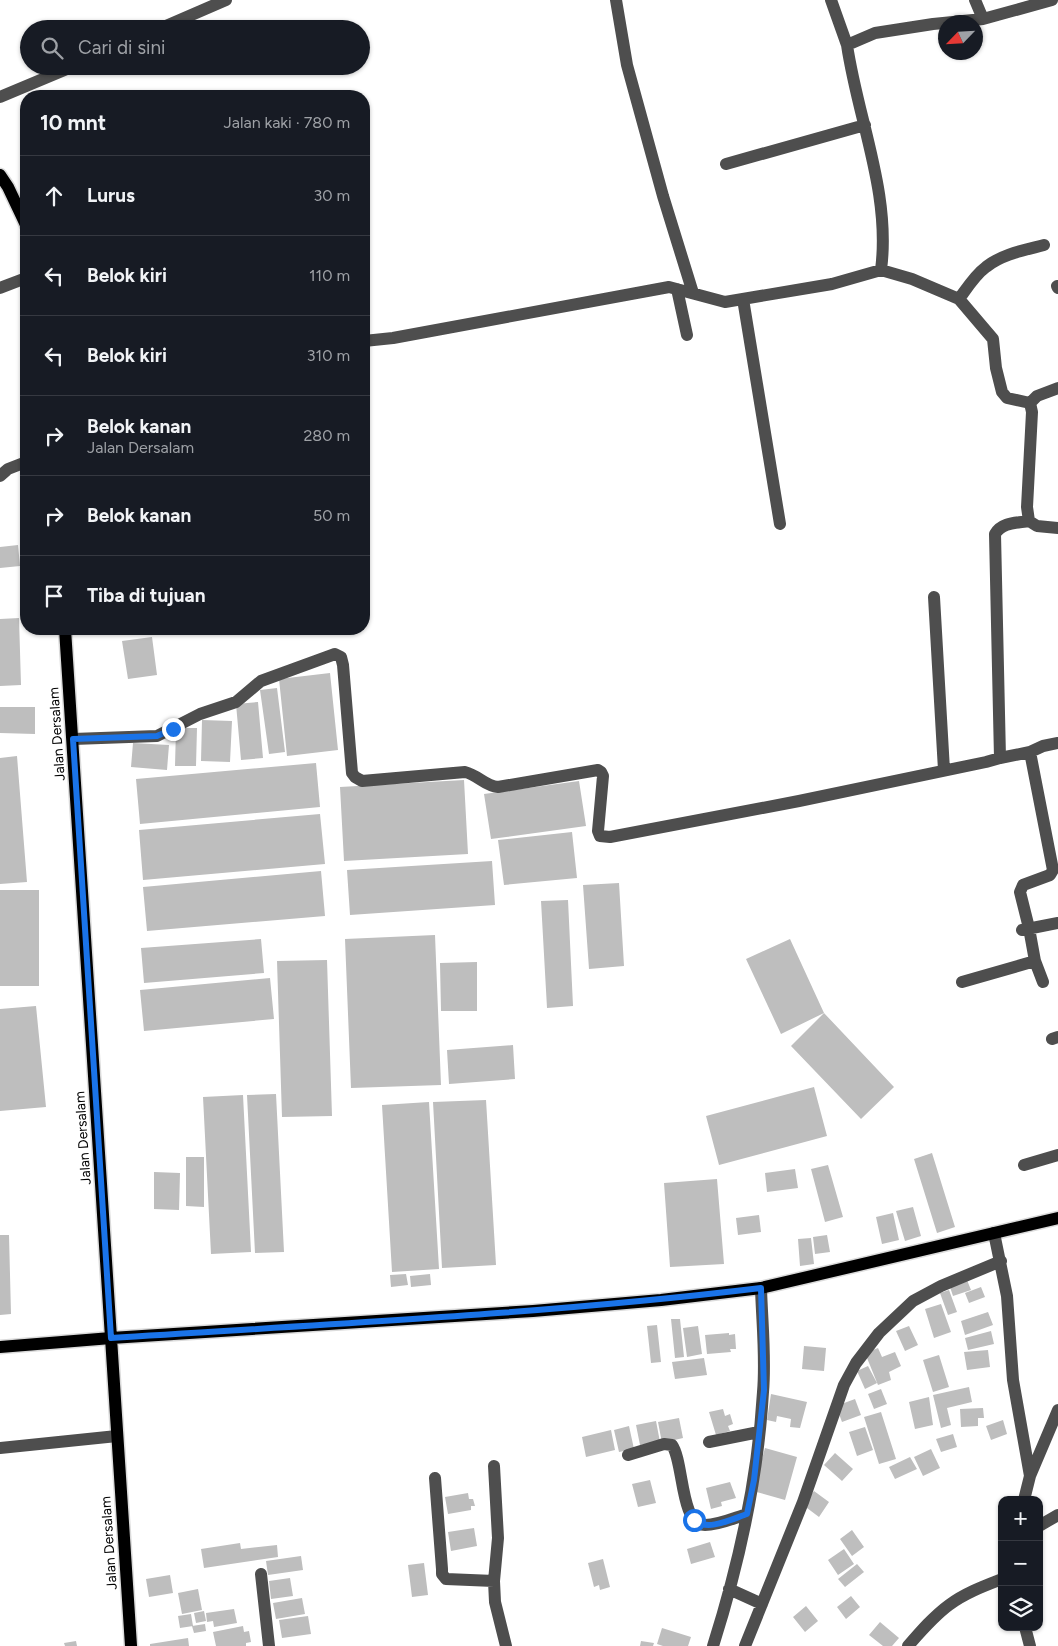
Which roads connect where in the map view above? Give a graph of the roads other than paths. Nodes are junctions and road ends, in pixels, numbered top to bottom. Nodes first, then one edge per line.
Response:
1 (226, 0) edge
2 (616, 0) edge
3 (831, 0) edge
4 (975, 0) edge
5 (1052, 0) edge
6 (981, 15) edge
7 (983, 19) edge
8 (180, 20) edge
9 (938, 24) edge
10 (847, 45) junction
11 (53, 75) edge
12 (0, 98) edge
13 (865, 125) junction
14 (726, 164) dead end
15 (0, 175) edge
16 (20, 212) edge
17 (1044, 244) dead end
18 (881, 270) junction
19 (20, 280) edge
20 (0, 288) edge
21 (677, 289) junction
22 (693, 293) junction
23 (743, 299) junction
24 (959, 300) junction
25 (687, 335) dead end
26 (370, 340) edge
27 (1058, 388) edge
28 (1030, 403) junction
29 (20, 464) edge
30 (0, 476) edge
31 (1029, 521) junction
32 (780, 524) dead end
33 (1058, 528) edge
34 (934, 597) dead end
35 (65, 635) edge
36 (73, 739) junction
37 (1058, 743) edge
38 (1030, 752) junction
39 (1000, 758) junction
40 (944, 770) junction
41 (1058, 923) edge
42 (1025, 929) junction
43 (1035, 960) junction
44 (962, 982) dead end
45 (1043, 982) dead end
46 (1058, 1154) edge
47 (1024, 1164) dead end
48 (1058, 1218) edge
49 (994, 1232) junction
50 (1000, 1261) junction
51 (761, 1288) junction
52 (111, 1338) junction
53 (0, 1347) edge
54 (1058, 1410) edge
55 (759, 1432) junction
56 (118, 1436) junction
57 (709, 1442) dead end
58 (0, 1448) edge
59 (628, 1454) dead end
60 (494, 1466) dead end
61 (1030, 1476) junction
62 (435, 1478) dead end
63 (1025, 1496) edge
64 (747, 1514) junction
65 (1058, 1516) edge
66 (1043, 1524) edge
67 (261, 1574) dead end
68 (494, 1581) junction
69 (998, 1581) edge
70 (729, 1589) junction
71 (755, 1601) junction
72 (1026, 1631) edge
73 (131, 1646) edge
74 (269, 1646) edge
75 (506, 1646) edge
76 (713, 1646) edge
77 (745, 1646) edge
78 (908, 1646) edge
79 (1030, 1646) edge

1 - 8 street
2 - 22 street
3 - 10 street
4 - 6 street
5 - 7 street
9 - 10 street
10 - 13 street
11 - 12 street
13 - 14 street
13 - 18 street
15 - 16 main road
17 - 24 street
18 - 23 street
18 - 24 street
19 - 20 street
21 - 22 street
21 - 25 street
21 - 26 street
22 - 23 street
23 - 32 street
24 - 28 street
27 - 28 street
28 - 31 street
29 - 30 street
31 - 33 street
31 - 39 street
34 - 40 street
35 - 36 main road, Jalan Dersalam
36 - 40 street
36 - 52 main road, Jalan Dersalam
37 - 38 street
38 - 39 street
38 - 42 street
39 - 40 street
41 - 42 street
42 - 43 street
43 - 44 street
43 - 45 street
46 - 47 street
48 - 49 main road
49 - 50 street
49 - 51 main road
50 - 61 street
50 - 71 street
51 - 52 main road
51 - 55 street
52 - 53 main road
52 - 56 main road, Jalan Dersalam
54 - 61 street
55 - 57 street
55 - 64 street
56 - 58 street
56 - 73 main road, Jalan Dersalam
59 - 64 street
60 - 68 street
61 - 63 street
62 - 68 street
64 - 70 street
65 - 66 street
67 - 74 street
68 - 75 street
69 - 78 street
70 - 71 street
70 - 76 street
71 - 77 street
72 - 79 street

